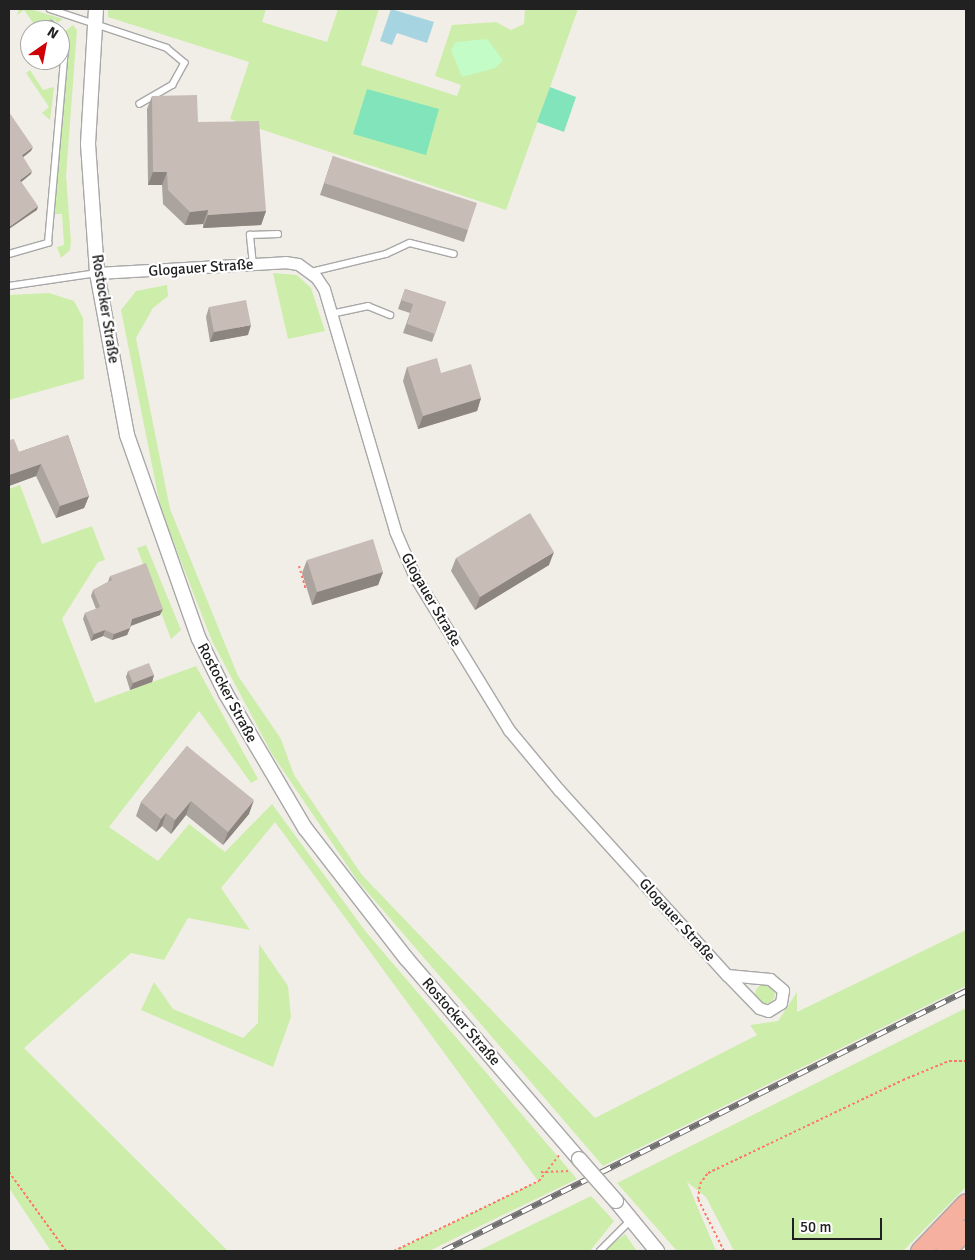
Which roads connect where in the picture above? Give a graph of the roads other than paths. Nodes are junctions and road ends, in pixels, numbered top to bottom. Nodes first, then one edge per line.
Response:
1 (50, 9) edge
2 (96, 9) edge
3 (95, 24) junction
4 (62, 70) edge
5 (140, 104) dead end
6 (278, 234) dead end
7 (9, 254) edge
8 (454, 254) dead end
9 (253, 264) junction
10 (311, 272) junction
11 (97, 273) junction
12 (9, 286) edge
13 (331, 314) junction
14 (390, 315) dead end
15 (727, 975) junction
16 (966, 1204) edge
17 (631, 1220) junction
18 (966, 1229) edge
19 (600, 1251) edge
20 (657, 1251) edge
21 (920, 1251) edge
22 (945, 1251) edge

1 - 3 lane
2 - 3 street, Rostocker Straße
3 - 5 lane
3 - 11 street, Rostocker Straße
4 - 7 lane
6 - 9 lane
8 - 10 lane
9 - 10 street, Glogauer Straße
9 - 11 street, Glogauer Straße
10 - 13 street, Glogauer Straße
11 - 12 lane
11 - 17 street, Rostocker Straße, bridge
13 - 14 lane
13 - 15 street, Glogauer Straße
15 - 15 street, Glogauer Straße
16 - 21 highway
17 - 19 lane
17 - 20 street, Rostocker Straße
18 - 22 highway

